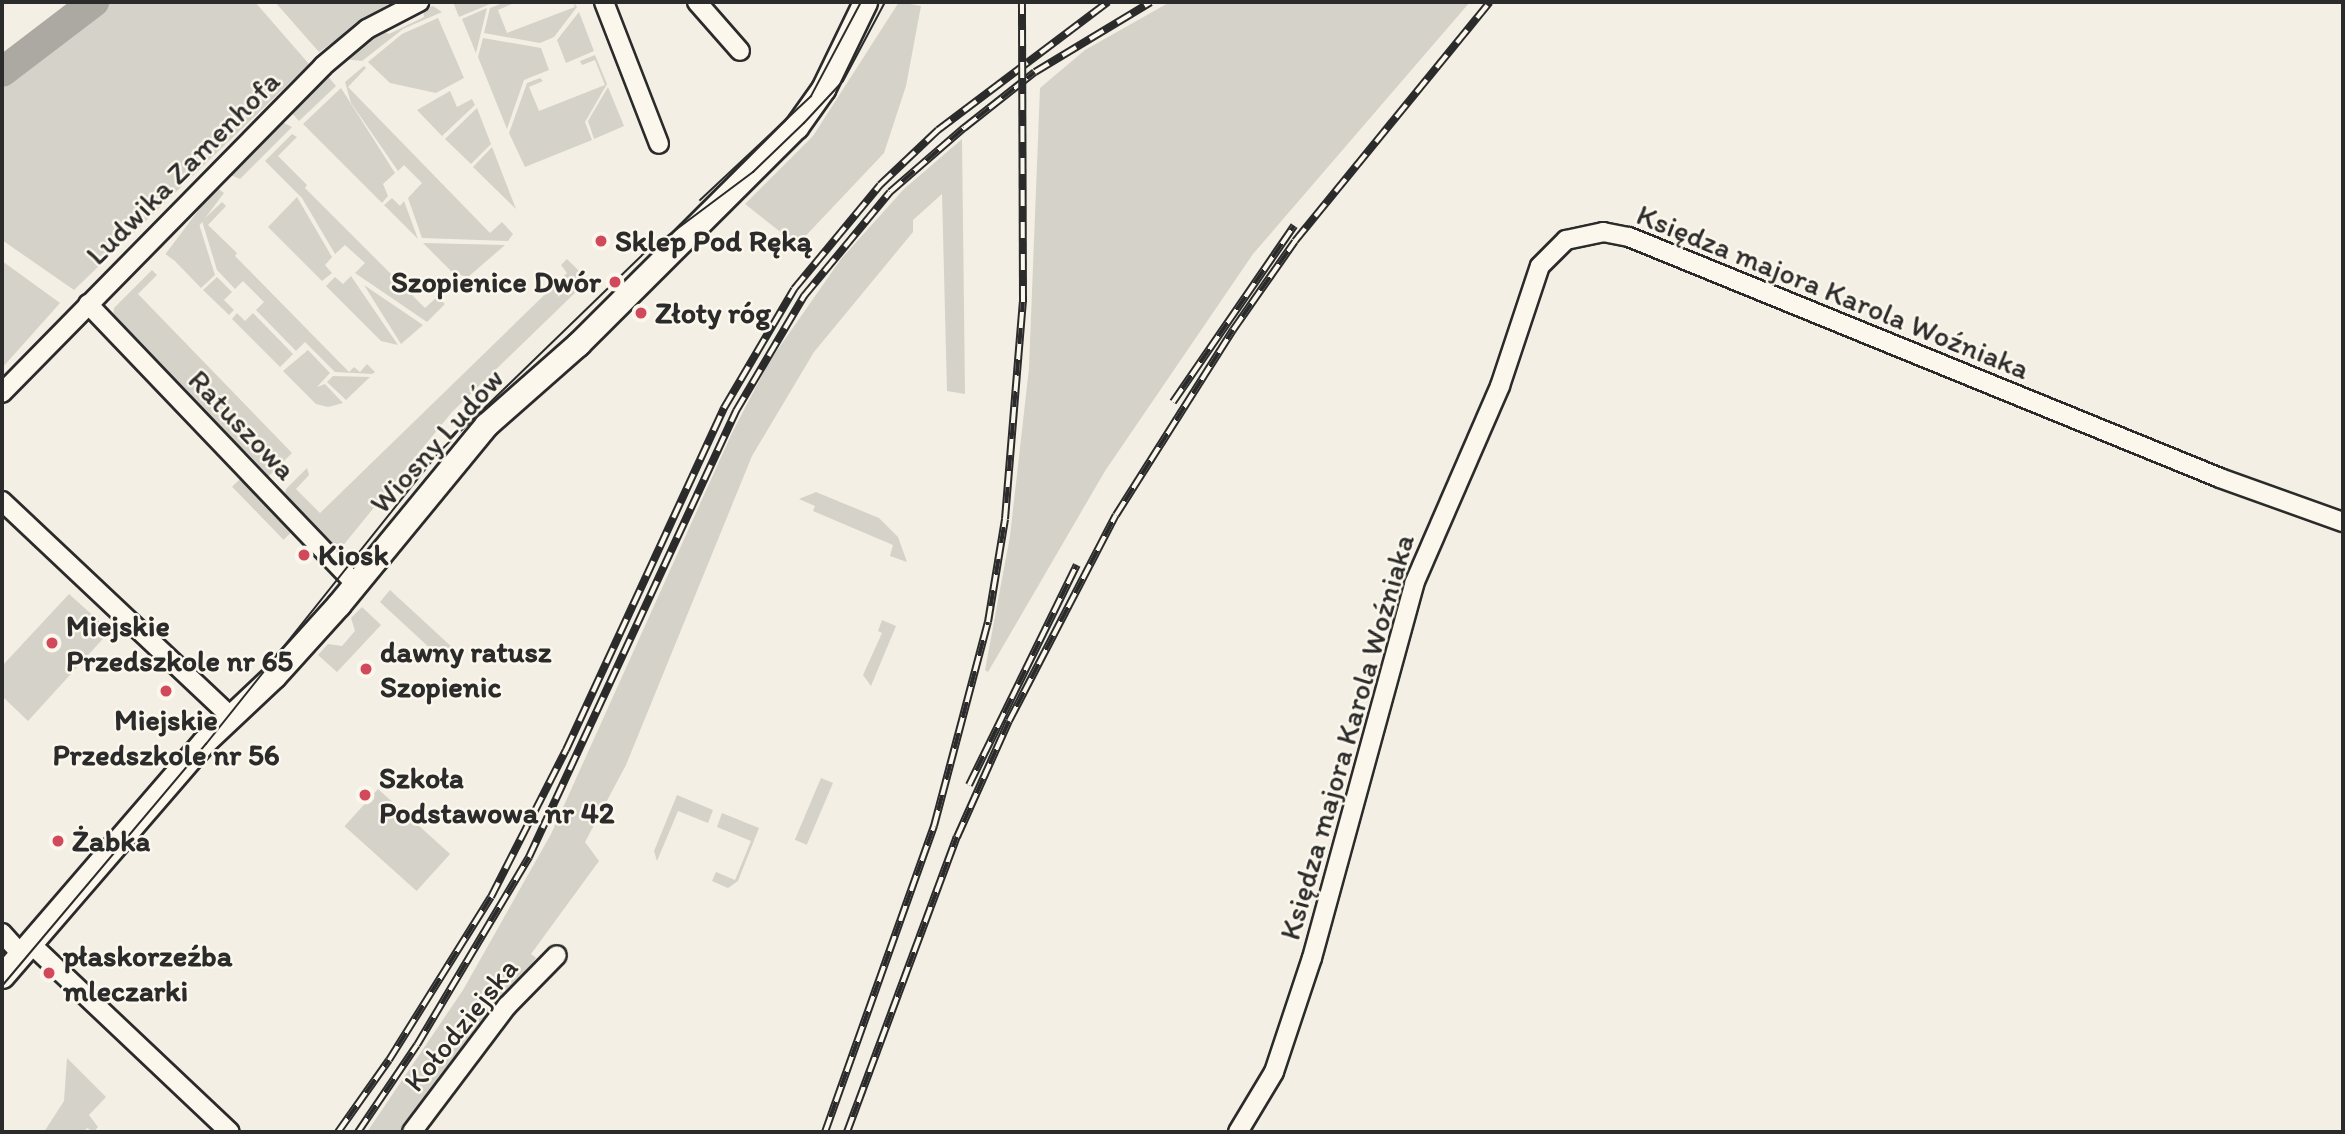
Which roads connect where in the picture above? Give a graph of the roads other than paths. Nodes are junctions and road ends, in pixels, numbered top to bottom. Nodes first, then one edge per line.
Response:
1 (419, 2) edge
2 (604, 2) edge
3 (697, 2) edge
4 (865, 2) edge
5 (740, 51) dead end
6 (659, 144) dead end
7 (88, 304) junction
8 (2, 393) edge
9 (2, 501) edge
10 (2343, 522) edge
11 (356, 584) junction
12 (230, 716) junction
13 (2, 933) edge
14 (27, 950) junction
15 (556, 955) dead end
16 (2, 976) edge
17 (2, 982) edge
18 (230, 1132) edge
19 (412, 1132) edge
20 (1238, 1132) edge

1 - 7 street, Ludwika Zamenhofa
2 - 6 street
3 - 5 street
4 - 11 street, Wiosny Ludów
7 - 8 street, Ludwika Zamenhofa
7 - 11 street, Ratuszowa
9 - 12 street
10 - 20 street, Księdza majora Karola Woźniaka
11 - 12 street, Wiosny Ludów
12 - 14 street, Wiosny Ludów
13 - 14 street
14 - 16 street, Wiosny Ludów
14 - 17 street, Wiosny Ludów
14 - 18 street
15 - 19 street, Kołodziejska

